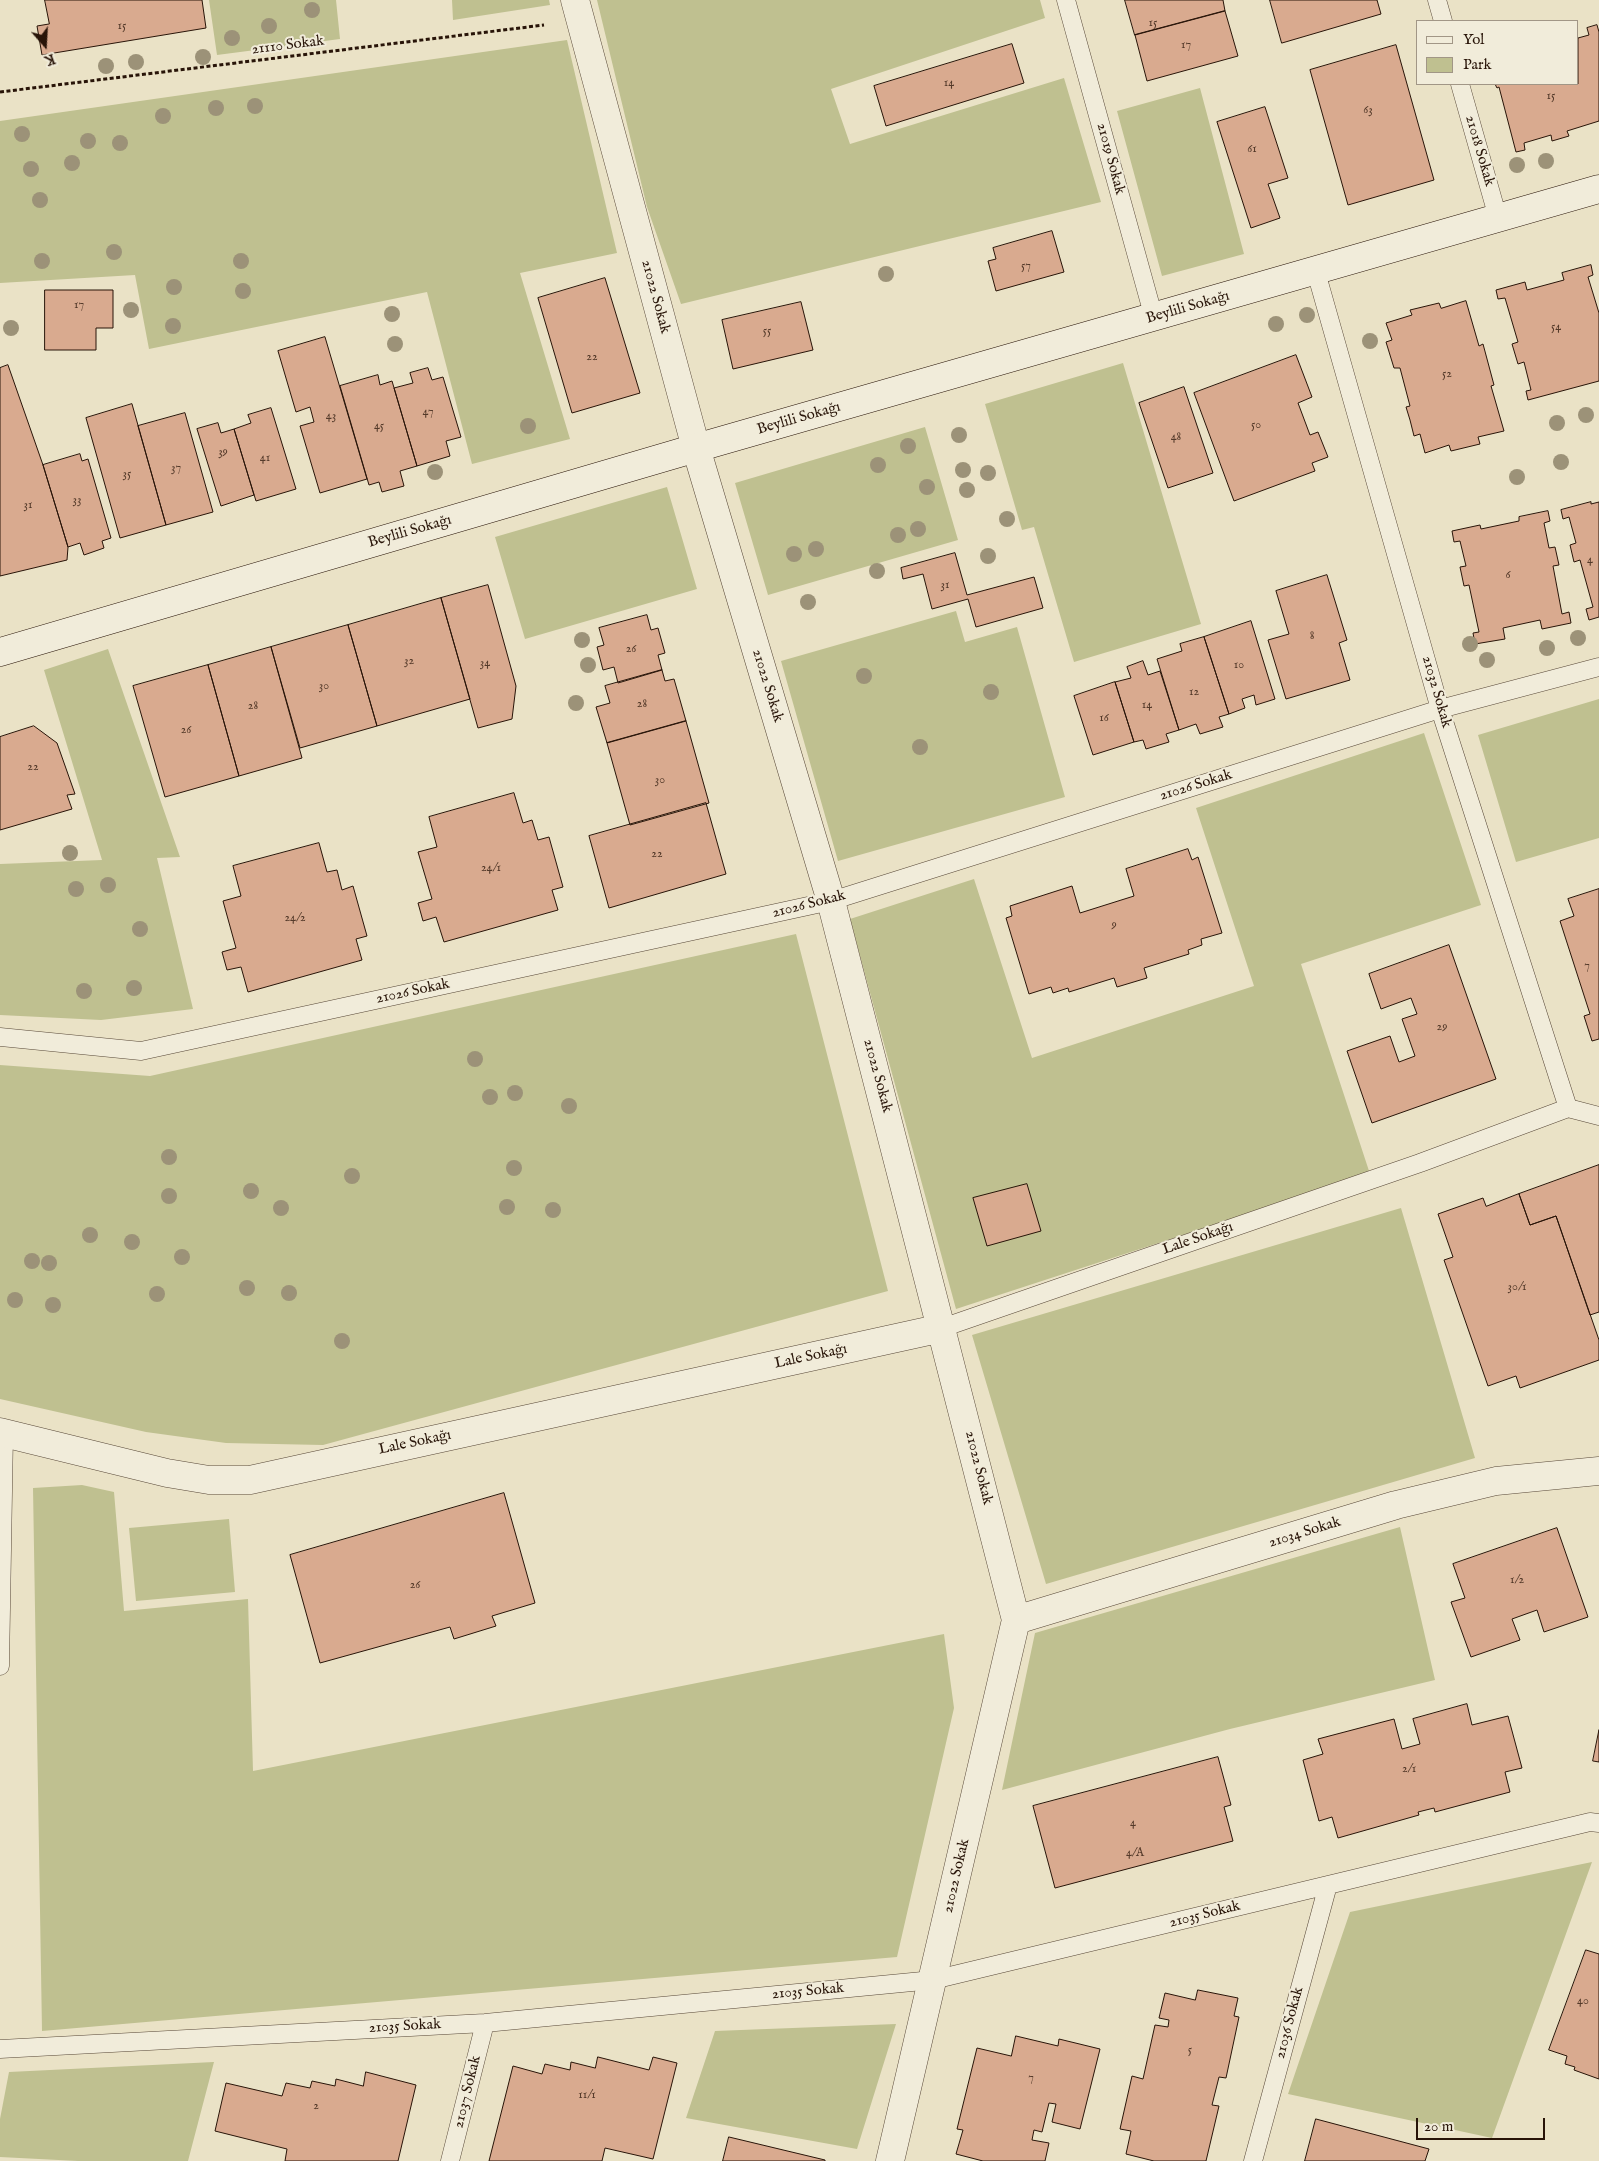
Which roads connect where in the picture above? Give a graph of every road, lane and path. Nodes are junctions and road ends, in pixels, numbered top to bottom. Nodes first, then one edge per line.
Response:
1 (1066, 0) edge
2 (1437, 0) edge
3 (577, 11) edge
4 (1443, 20) edge
5 (1460, 85) edge
6 (0, 92) edge
7 (1599, 189) edge
8 (1498, 218) junction
9 (1316, 272) junction
10 (1154, 318) junction
11 (696, 448) junction
12 (0, 652) edge
13 (1599, 667) edge
14 (1440, 709) junction
15 (831, 901) junction
16 (0, 1037) edge
17 (1568, 1108) junction
18 (1599, 1116) edge
19 (942, 1328) junction
20 (2, 1432) edge
21 (1599, 1471) edge
22 (1016, 1620) junction
23 (0, 1666) edge
24 (1599, 1823) edge
25 (1328, 1885) junction
26 (933, 1980) junction
27 (485, 2023) junction
28 (0, 2049) edge
29 (450, 2161) edge
30 (890, 2161) edge
31 (1252, 2161) edge

1 - 10 lane, 21019 Sokak
2 - 4 lane
3 - 6 path, 21110 Sokak
3 - 11 street, 21022 Sokak
5 - 8 lane, 21018 Sokak
7 - 8 street, Beylili Sokağı
8 - 9 street, Beylili Sokağı
9 - 10 street, Beylili Sokağı
9 - 14 lane, 21032 Sokak
10 - 11 street, Beylili Sokağı
11 - 12 street, Beylili Sokağı
11 - 15 street, 21022 Sokak
13 - 14 lane, 21026 Sokak
14 - 15 lane, 21026 Sokak
14 - 17 lane, 21032 Sokak
15 - 16 lane, 21026 Sokak
15 - 19 street, 21022 Sokak
17 - 18 lane
17 - 19 lane, Lale Sokağı
19 - 20 street, Lale Sokağı
19 - 22 street, 21022 Sokak
20 - 23 lane
21 - 22 street, 21034 Sokak
22 - 26 street, 21022 Sokak
24 - 25 lane, 21035 Sokak
25 - 26 lane, 21035 Sokak
25 - 31 lane, 21036 Sokak
26 - 27 lane, 21035 Sokak
26 - 30 street, 21022 Sokak
27 - 28 lane, 21035 Sokak
27 - 29 lane, 21037 Sokak

